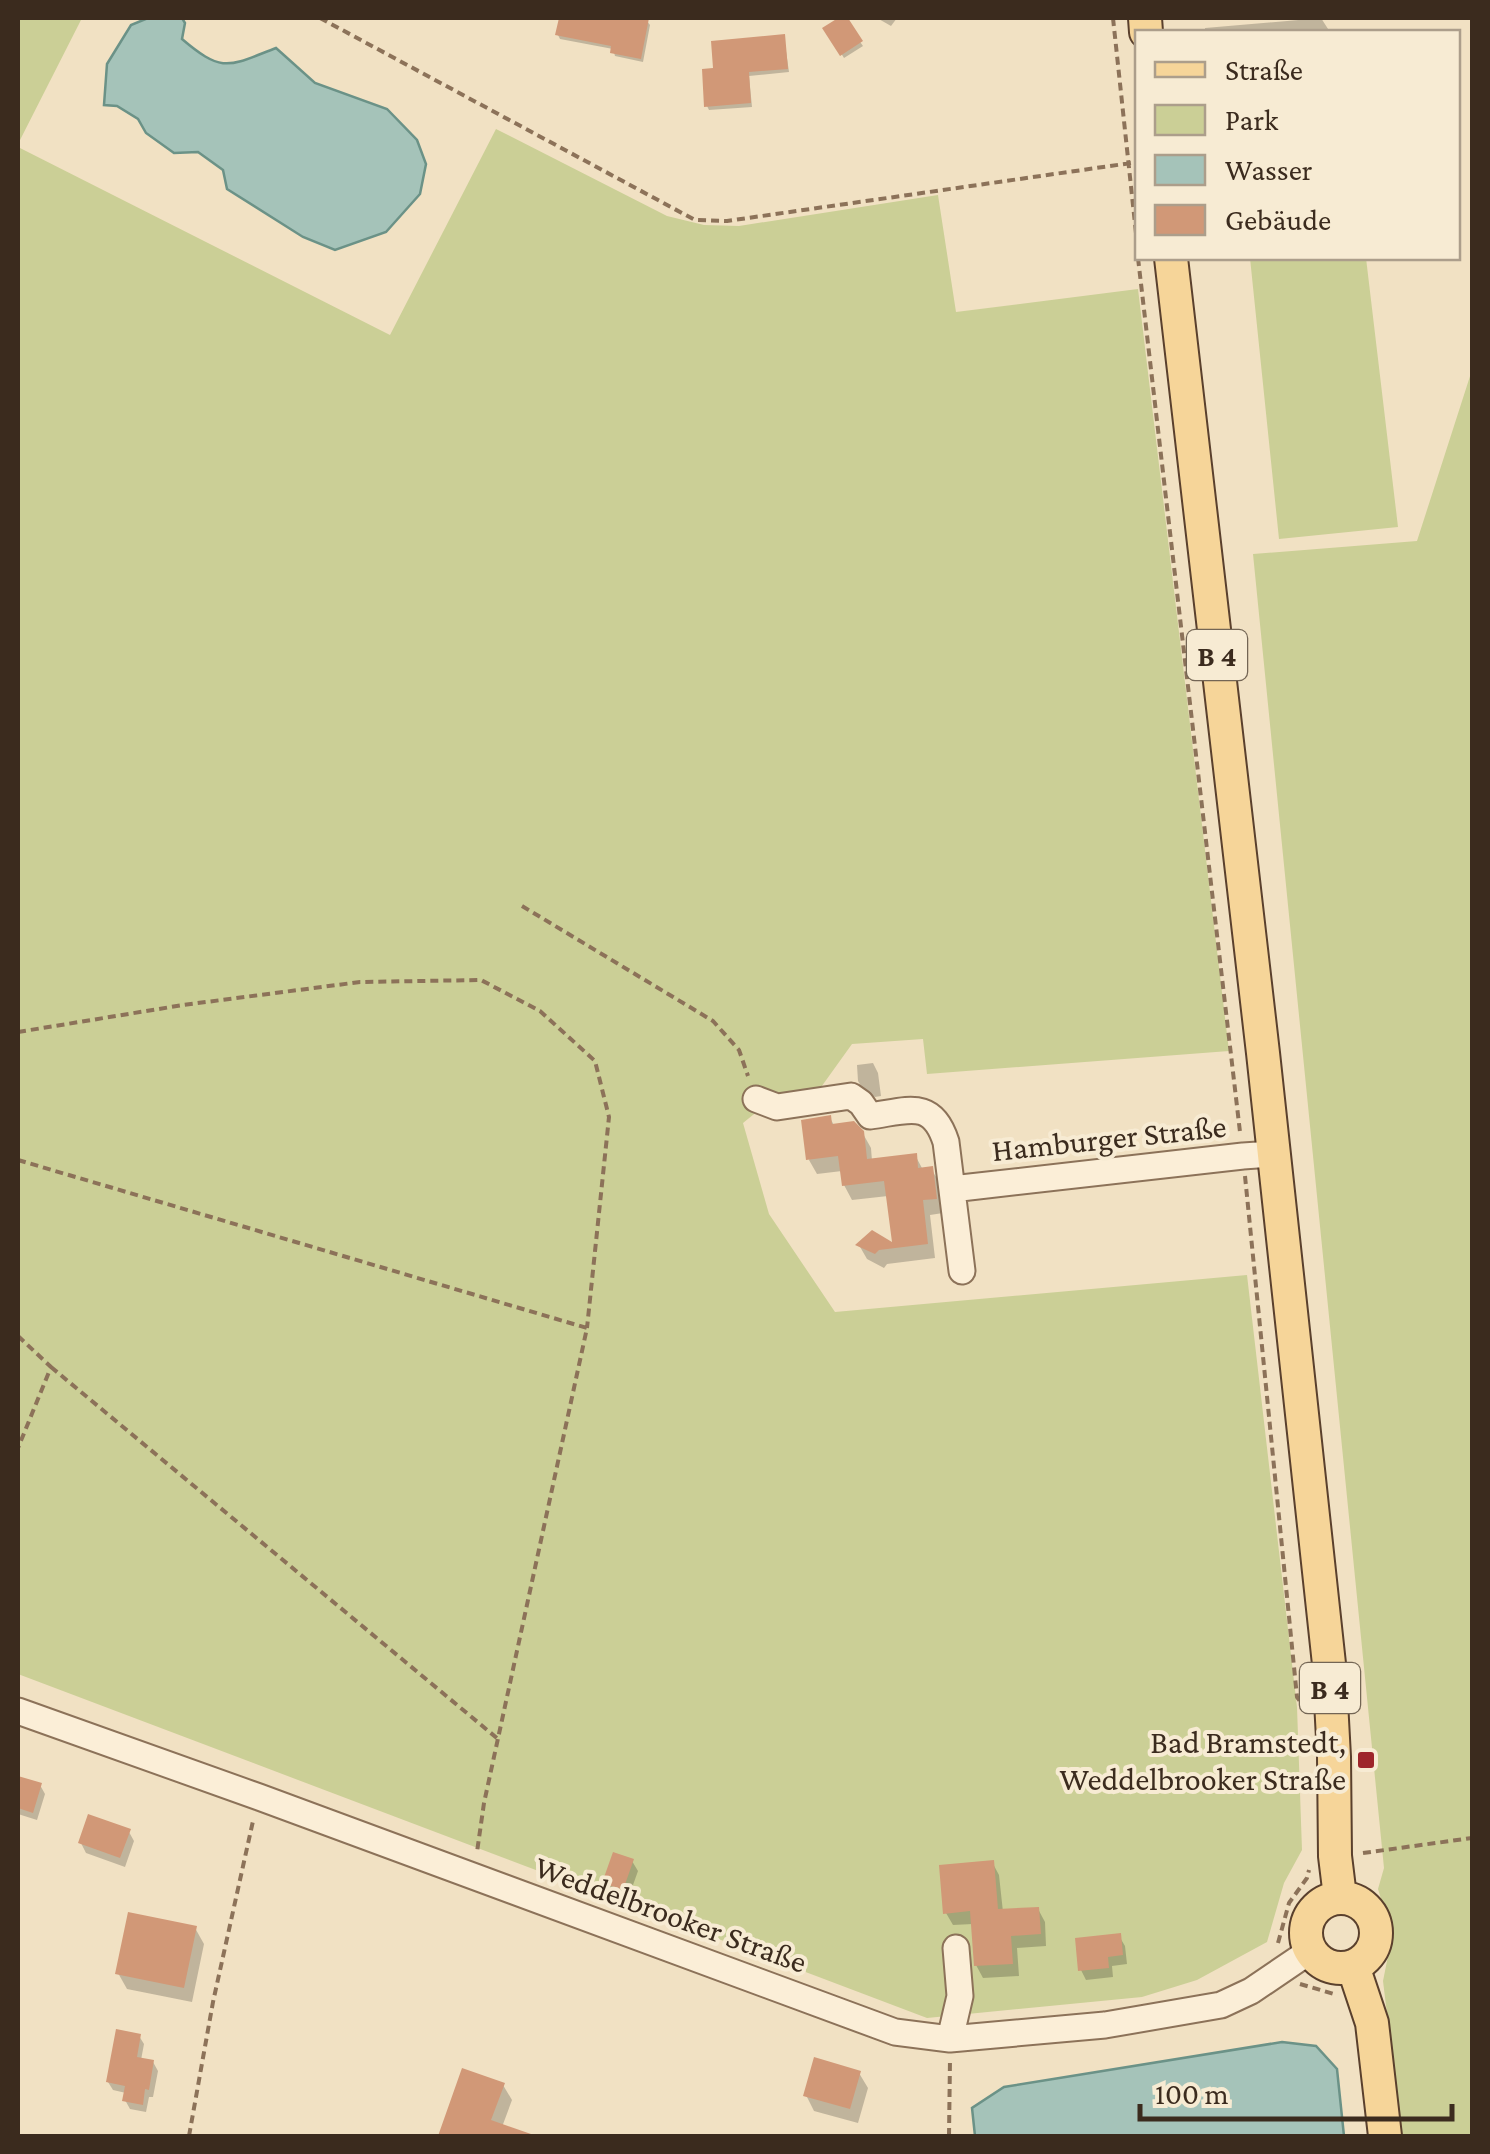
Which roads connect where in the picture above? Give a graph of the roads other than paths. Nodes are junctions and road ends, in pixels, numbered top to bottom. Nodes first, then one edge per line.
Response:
1 (1171, 260) edge
2 (756, 1100) road end
3 (1258, 1155) junction
4 (952, 1188) junction
5 (962, 1270) dead end
6 (18, 1711) edge
7 (1340, 1898) junction
8 (956, 1948) dead end
9 (1297, 1960) junction
10 (1353, 1966) junction
11 (950, 2039) junction
12 (1385, 2136) edge

1 - 3 main road, B 4
2 - 4 street
3 - 4 street, Hamburger Straße
3 - 7 main road, B 4
4 - 5 street
6 - 11 street, Weddelbrooker Straße
7 - 9 main road
7 - 10 main road
8 - 11 street
9 - 10 main road
9 - 11 street, Weddelbrooker Straße
10 - 12 main road

